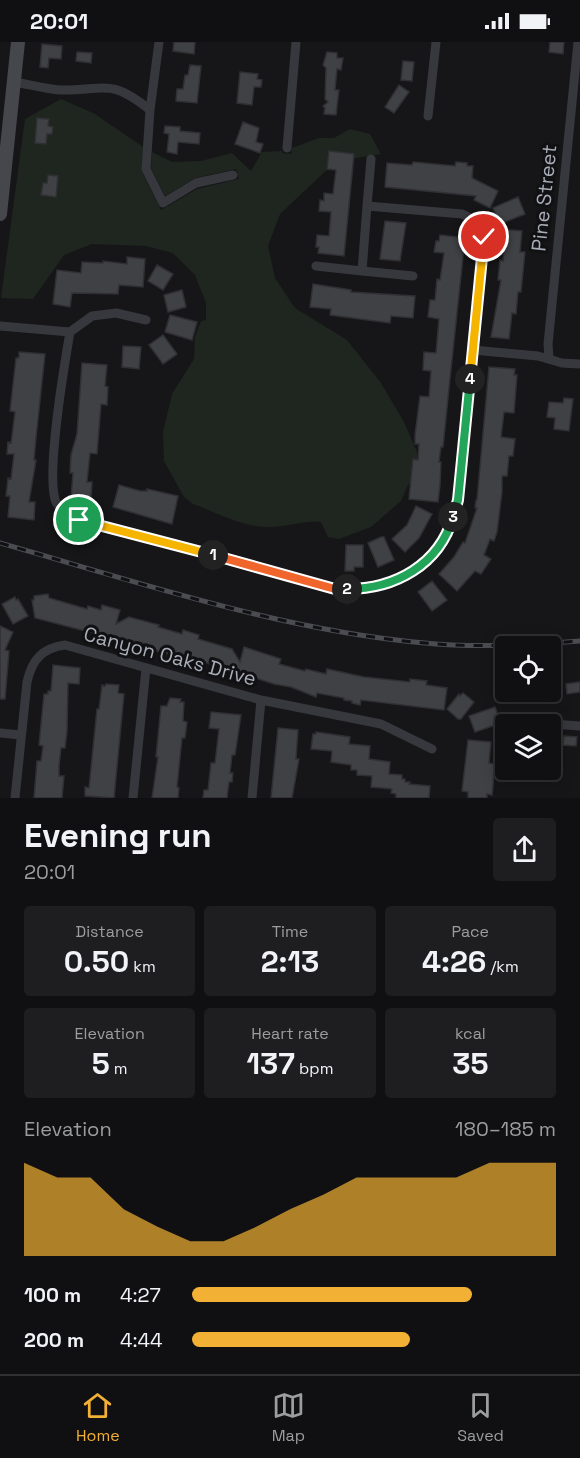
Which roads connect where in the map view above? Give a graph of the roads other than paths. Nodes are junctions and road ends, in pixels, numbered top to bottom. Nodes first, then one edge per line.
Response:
1 (18, 42) edge
2 (159, 42) edge
3 (296, 42) edge
4 (436, 42) edge
5 (578, 42) edge
6 (14, 82) junction
7 (150, 110) junction
8 (428, 116) dead end
9 (287, 148) dead end
10 (371, 159) dead end
11 (233, 175) dead end
12 (368, 206) junction
13 (0, 214) edge
14 (316, 266) dead end
15 (362, 271) junction
16 (413, 276) dead end
17 (146, 320) dead end
18 (0, 326) edge
19 (70, 332) junction
20 (473, 350) junction
21 (549, 358) junction
22 (580, 364) edge
23 (146, 668) junction
24 (261, 700) junction
25 (561, 725) edge
26 (580, 726) edge
27 (0, 734) edge
28 (21, 735) junction
29 (432, 749) dead end
30 (15, 798) edge
31 (134, 798) edge
32 (252, 798) edge

1 - 6 street
2 - 7 street
3 - 9 street
4 - 8 street
5 - 21 street, Pine Street
6 - 7 street
6 - 13 street
7 - 11 street
10 - 12 street
12 - 15 street
12 - 20 street
14 - 15 street
15 - 16 street
17 - 19 street
18 - 19 street
19 - 20 street
20 - 21 street
21 - 22 street
23 - 24 street, Canyon Oaks Drive
23 - 28 street, Canyon Oaks Drive
23 - 31 street
24 - 29 street, Canyon Oaks Drive
24 - 32 street
25 - 26 street
27 - 28 street
28 - 30 street, Canyon Oaks Drive

